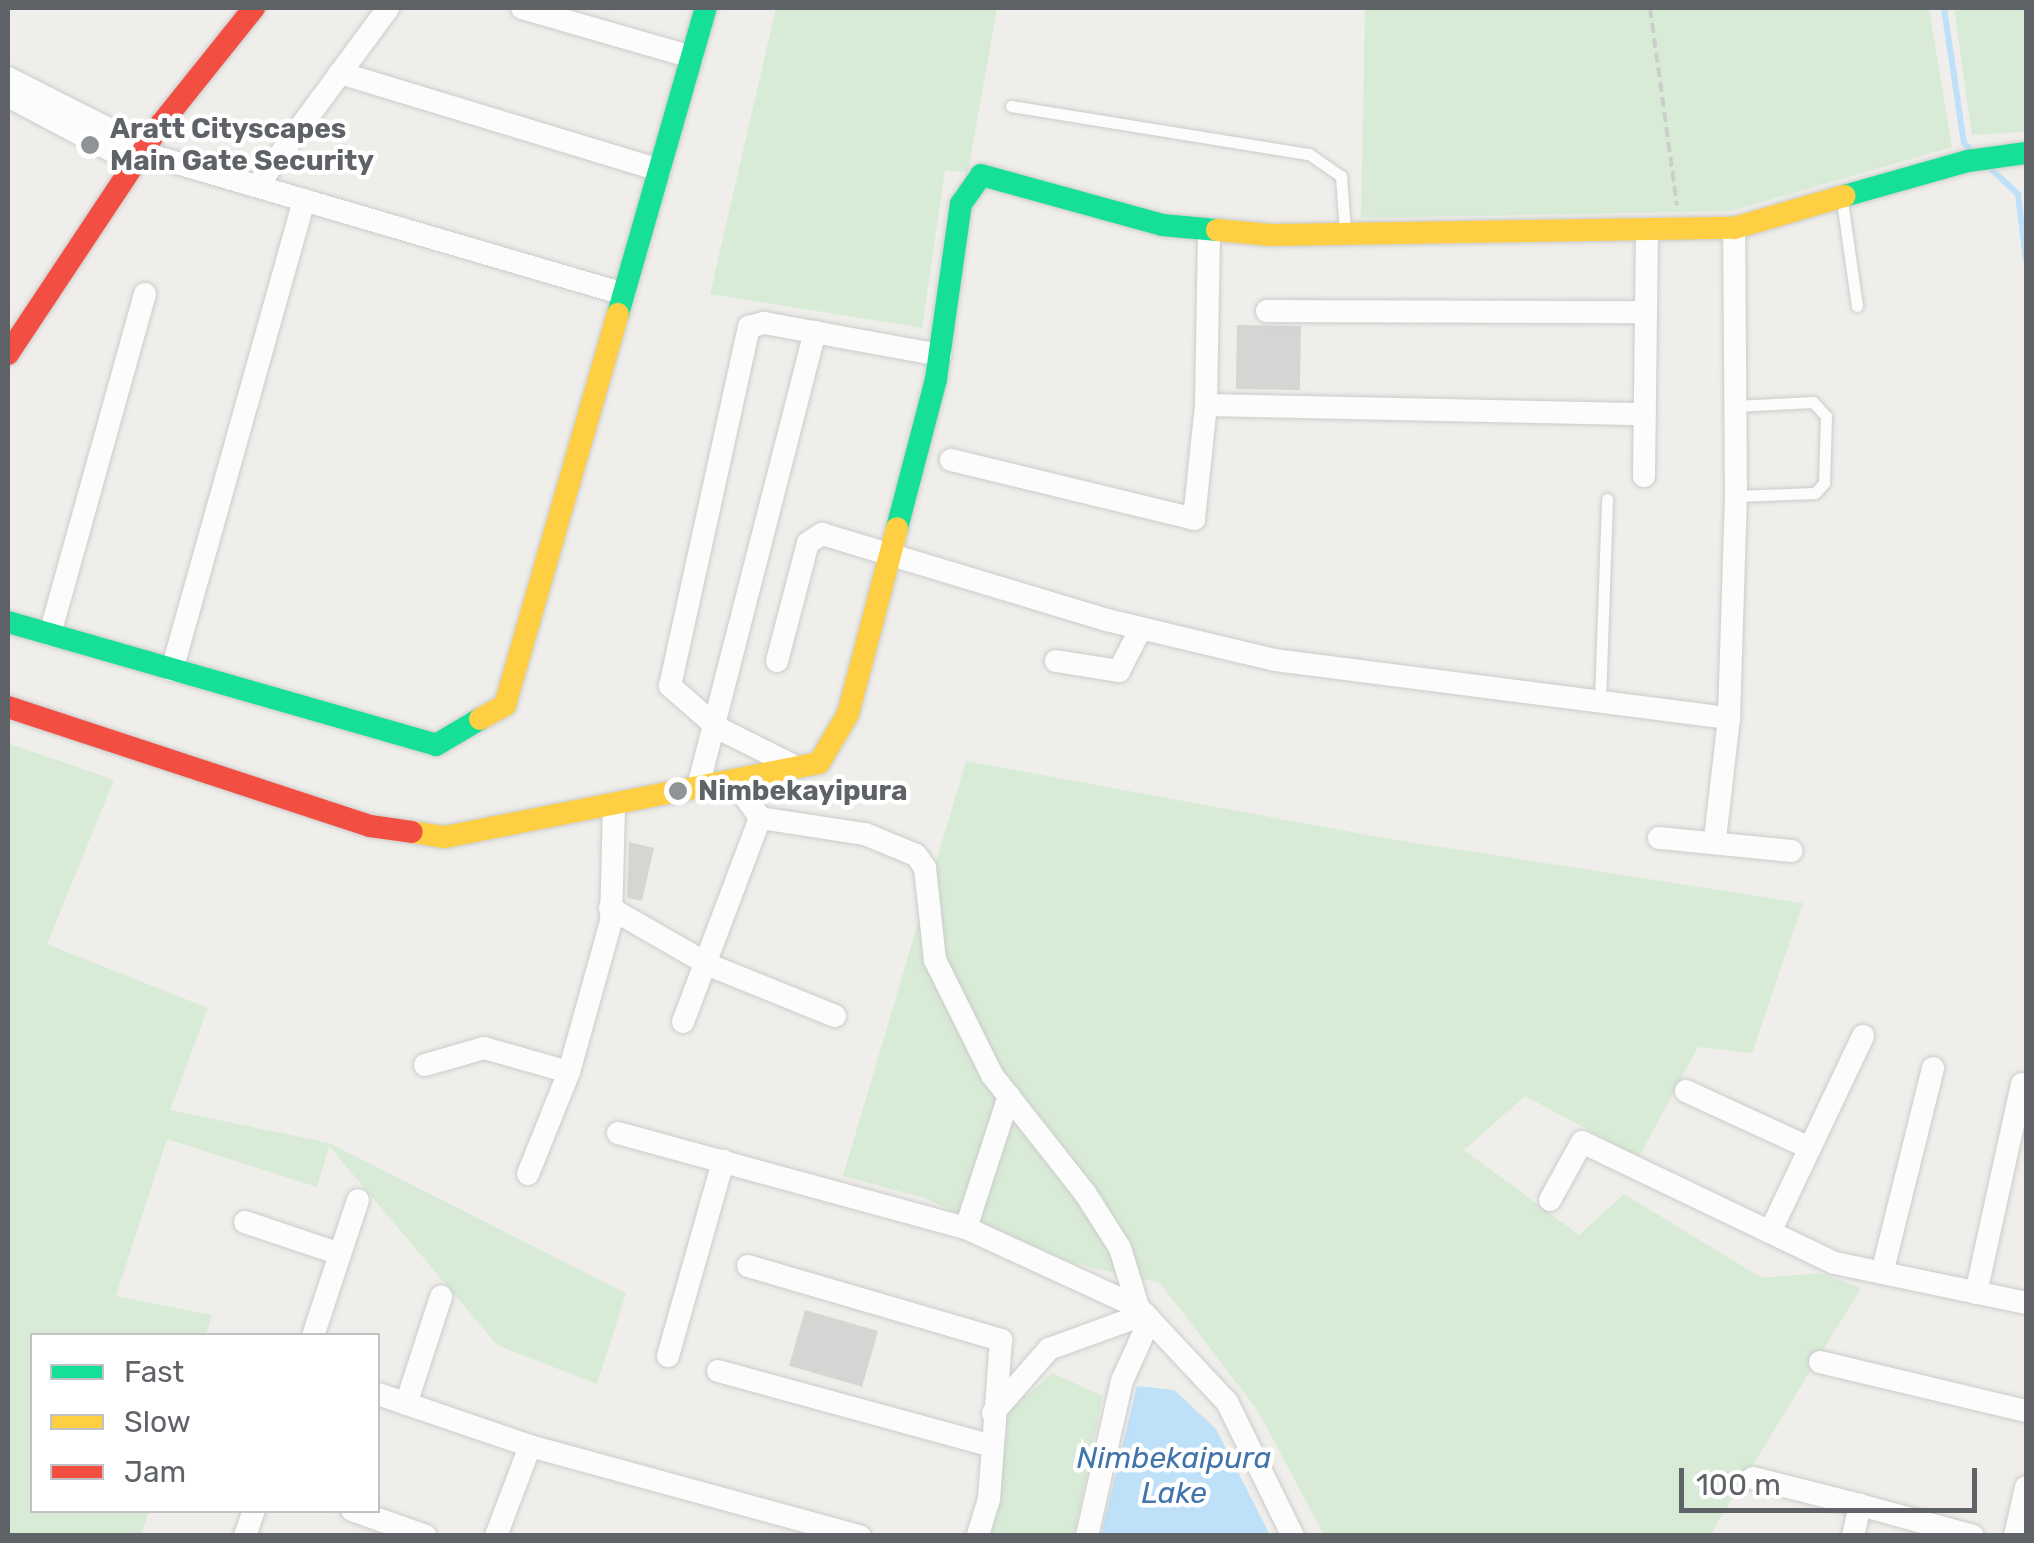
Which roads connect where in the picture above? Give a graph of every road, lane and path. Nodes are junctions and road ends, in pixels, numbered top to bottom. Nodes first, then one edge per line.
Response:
1 (254, 8) edge
2 (388, 8) edge
3 (522, 8) edge
4 (706, 8) edge
5 (1650, 8) edge
6 (692, 57) junction
7 (340, 73) junction
8 (8, 78) edge
9 (8, 96) edge
10 (1011, 106) dead end
11 (87, 127) junction
12 (2020, 153) edge
13 (141, 154) junction
14 (660, 170) junction
15 (257, 186) junction
16 (1842, 197) junction
17 (304, 200) junction
18 (1734, 228) junction
19 (1209, 229) junction
20 (1680, 229) junction
21 (1647, 230) junction
22 (1345, 235) junction
23 (145, 294) dead end
24 (624, 294) junction
25 (1857, 306) dead end
26 (1267, 311) dead end
27 (1646, 312) junction
28 (815, 332) junction
29 (8, 354) edge
30 (940, 355) junction
31 (1206, 405) junction
32 (1736, 406) junction
33 (1644, 414) junction
34 (951, 460) dead end
35 (1644, 476) dead end
36 (1736, 496) junction
37 (1607, 499) dead end
38 (890, 554) junction
39 (8, 622) edge
40 (1140, 628) junction
41 (50, 634) junction
42 (776, 660) dead end
43 (1056, 661) dead end
44 (172, 670) junction
45 (1600, 702) junction
46 (8, 707) edge
47 (1729, 718) junction
48 (718, 728) junction
49 (796, 768) junction
50 (734, 780) junction
51 (698, 787) junction
52 (614, 804) junction
53 (760, 818) junction
54 (1658, 838) dead end
55 (1716, 838) junction
56 (1791, 851) dead end
57 (610, 908) junction
58 (708, 965) junction
59 (835, 1016) dead end
60 (683, 1022) dead end
61 (1863, 1036) dead end
62 (426, 1065) dead end
63 (1933, 1068) dead end
64 (569, 1072) junction
65 (2022, 1084) dead end
66 (1686, 1091) dead end
67 (1009, 1096) junction
68 (618, 1133) dead end
69 (1810, 1148) junction
70 (723, 1161) junction
71 (528, 1174) dead end
72 (358, 1200) dead end
73 (1550, 1200) dead end
74 (245, 1222) dead end
75 (966, 1228) junction
76 (1770, 1232) junction
77 (340, 1254) junction
78 (748, 1266) dead end
79 (1882, 1273) junction
80 (1976, 1293) junction
81 (441, 1297) dead end
82 (2026, 1304) edge
83 (1144, 1313) junction
84 (314, 1333) edge
85 (668, 1356) dead end
86 (1820, 1362) dead end
87 (718, 1371) dead end
88 (380, 1395) edge
89 (406, 1404) junction
90 (2026, 1411) edge
91 (993, 1412) junction
92 (990, 1444) junction
93 (530, 1446) junction
94 (1753, 1478) dead end
95 (2026, 1487) edge
96 (1860, 1505) junction
97 (361, 1513) edge
98 (426, 1536) edge
99 (496, 1536) edge
100 (860, 1536) edge
101 (978, 1536) edge
102 (1086, 1536) edge
103 (1293, 1536) edge
104 (1853, 1536) edge
105 (1973, 1536) edge
106 (2014, 1536) edge

1 - 13 main road
2 - 7 street
3 - 6 street
4 - 6 main road
5 - 20 path
6 - 14 main road
7 - 14 street
7 - 15 street
8 - 11 street
9 - 11 street
10 - 22 lane
11 - 13 street
12 - 16 main road
13 - 15 street
13 - 29 main road
14 - 24 main road
15 - 17 street
16 - 18 main road
16 - 25 lane
17 - 24 street
17 - 44 street
18 - 20 main road
18 - 32 street
19 - 22 main road
19 - 30 main road
19 - 31 street
20 - 21 main road
21 - 22 main road
21 - 27 street
23 - 41 street
24 - 44 main road
26 - 27 street
27 - 33 street
28 - 30 street
28 - 48 street
28 - 48 street
30 - 38 main road
31 - 33 street
31 - 34 street
32 - 36 street
32 - 36 lane
33 - 35 street
36 - 47 street
37 - 45 lane
38 - 40 street
38 - 42 street
38 - 49 main road
39 - 41 main road
40 - 43 street
40 - 45 street
41 - 44 main road
45 - 47 street
46 - 52 main road
47 - 55 street
48 - 49 street
48 - 51 street
49 - 50 main road
50 - 51 main road
50 - 53 street
51 - 52 main road
52 - 57 street
53 - 58 street
53 - 67 street
54 - 55 street
55 - 56 street
57 - 58 street
57 - 64 street
58 - 59 street
58 - 60 street
61 - 69 street
62 - 64 street
63 - 79 street
64 - 71 street
65 - 80 street
66 - 69 street
67 - 75 street
67 - 83 street
68 - 70 street
69 - 76 street
70 - 75 street
70 - 85 street
72 - 77 street
73 - 76 street
74 - 77 street
75 - 83 street
76 - 79 street
77 - 84 street
78 - 91 street
79 - 80 street
80 - 82 street
81 - 89 street
83 - 91 street
83 - 102 street
83 - 103 street
86 - 90 street
87 - 92 street
88 - 89 street
89 - 93 street
91 - 92 street
92 - 101 street
93 - 99 street
93 - 100 street
94 - 96 street
95 - 106 street
96 - 104 street
96 - 105 street
97 - 98 street

